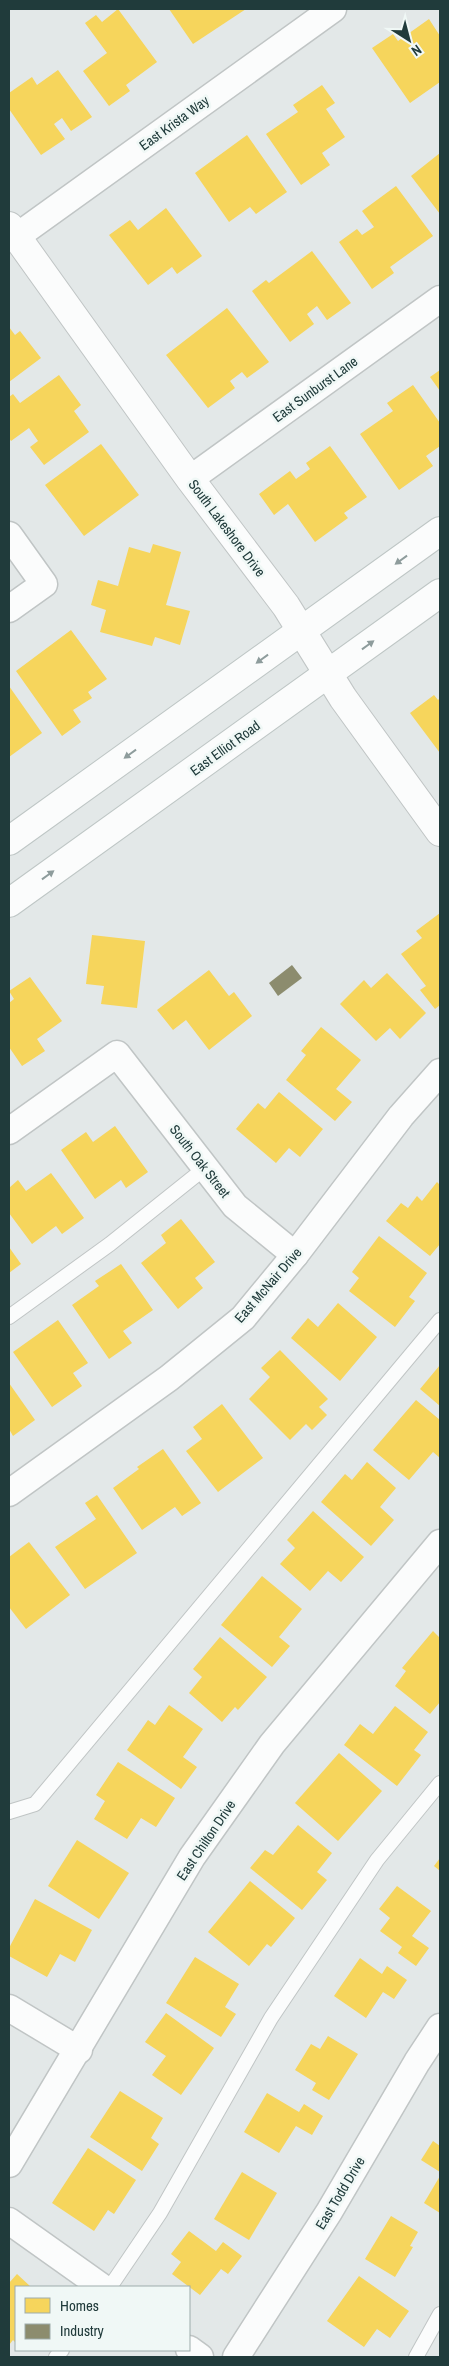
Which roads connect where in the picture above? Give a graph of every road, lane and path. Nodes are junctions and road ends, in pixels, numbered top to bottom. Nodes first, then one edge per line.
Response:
1 (333, 9) edge
2 (13, 231) edge
3 (440, 299) edge
4 (190, 479) junction
5 (440, 531) edge
6 (9, 535) edge
7 (440, 593) edge
8 (9, 609) edge
9 (302, 630) junction
10 (328, 674) junction
11 (440, 832) edge
12 (9, 842) edge
13 (9, 903) edge
14 (440, 1072) edge
15 (9, 1131) edge
16 (205, 1168) junction
17 (295, 1255) junction
18 (9, 1317) edge
19 (440, 1320) edge
20 (9, 1493) edge
21 (440, 1543) edge
22 (440, 1783) edge
23 (9, 1812) edge
24 (9, 2008) edge
25 (440, 2027) edge
26 (79, 2050) junction
27 (9, 2164) edge
28 (9, 2221) edge
29 (101, 2286) edge
30 (111, 2286) edge
31 (440, 2314) edge
32 (236, 2357) edge
33 (416, 2357) edge

1 - 2 street, East Krista Way
2 - 4 main road, South Lakeshore Drive
3 - 4 street, East Sunburst Lane
4 - 9 main road, South Lakeshore Drive
5 -> 9 main road
6 - 8 street
10 -> 7 main road, East Elliot Road
9 - 10 main road, South Lakeshore Drive
9 -> 12 main road
10 - 11 main road, South Lakeshore Drive
13 -> 10 main road, East Elliot Road
14 - 17 street, East McNair Drive
15 - 16 street, South Oak Street
16 - 17 street, South Oak Street
16 - 18 lane
17 - 20 street, East McNair Drive
19 - 23 lane
21 - 26 street, East Chilton Drive
22 - 30 lane
24 - 26 street
25 - 32 street, East Todd Drive
26 - 27 street, East Chilton Drive
28 - 29 street
31 - 33 lane

